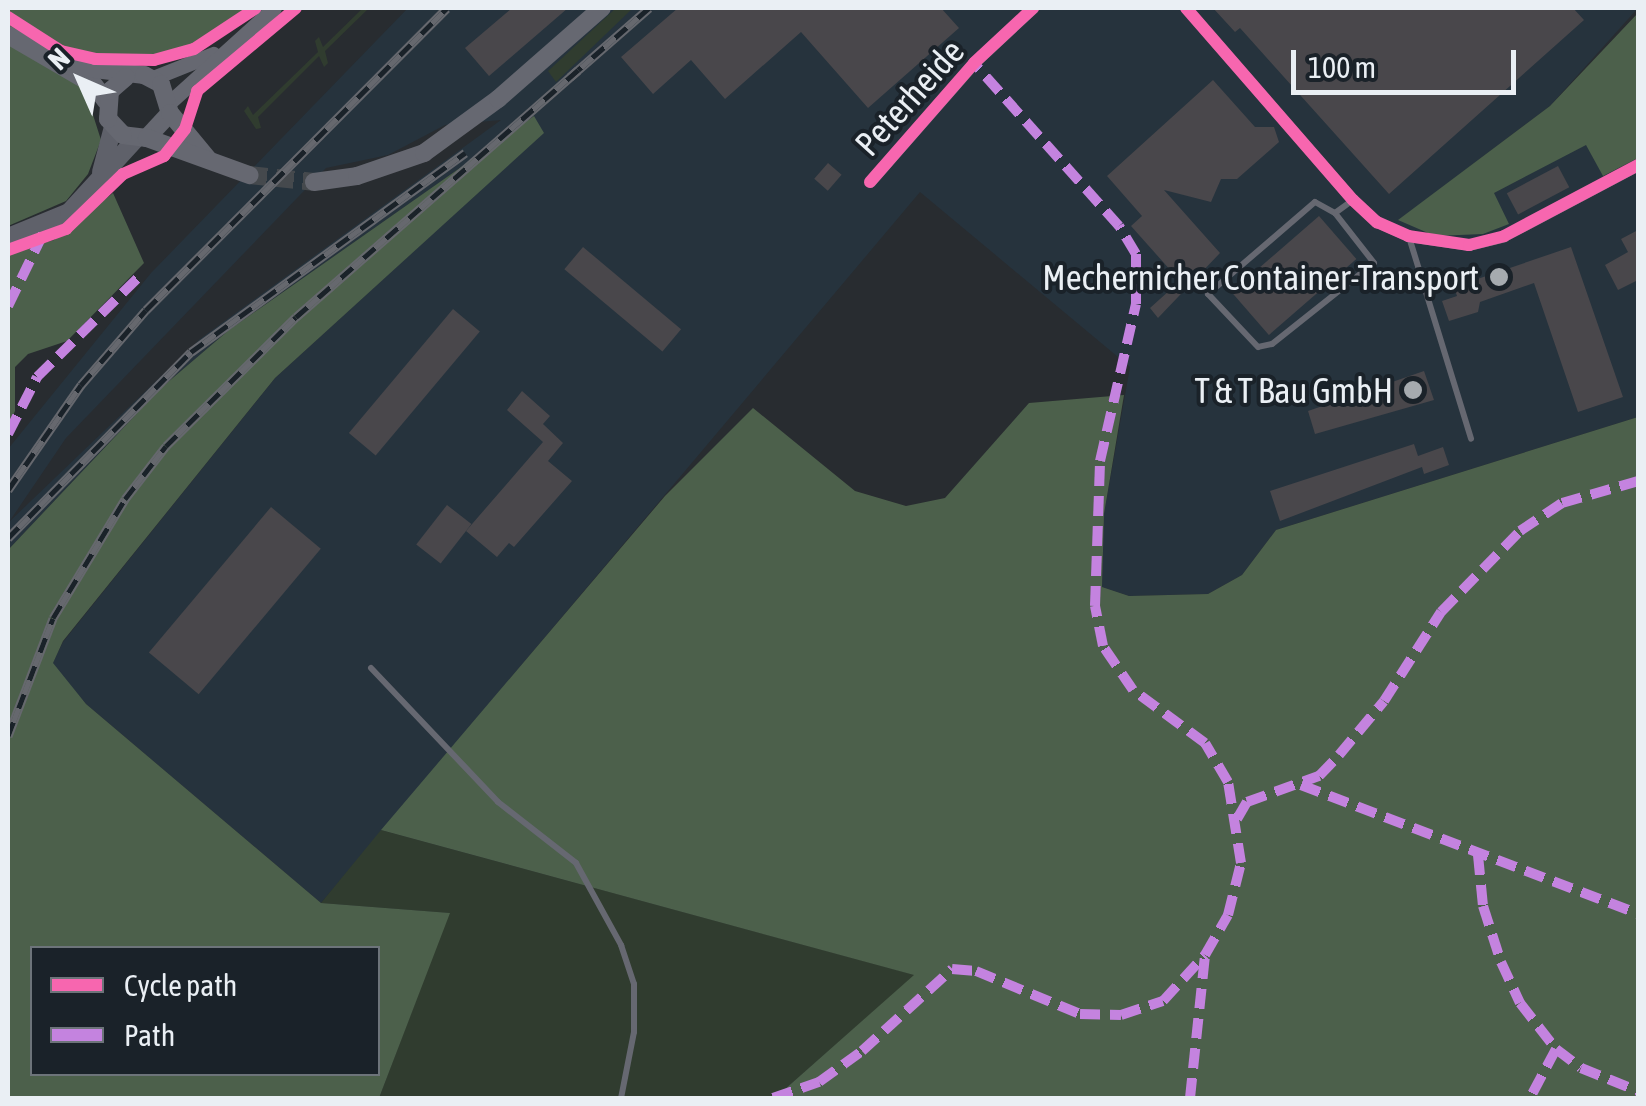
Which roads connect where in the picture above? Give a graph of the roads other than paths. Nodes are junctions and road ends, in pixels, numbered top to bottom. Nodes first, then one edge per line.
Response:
1 (274, 8) edge
2 (602, 8) edge
3 (1034, 8) edge
4 (1186, 8) edge
5 (8, 35) edge
6 (226, 49) junction
7 (61, 65) junction
8 (126, 77) junction
9 (153, 78) junction
10 (106, 100) junction
11 (170, 108) junction
12 (113, 127) junction
13 (141, 138) junction
14 (212, 164) junction
15 (1638, 164) edge
16 (249, 175) tunnel mouth
17 (98, 182) junction
18 (314, 182) tunnel mouth
19 (870, 182) dead end
20 (1353, 200) junction
21 (1335, 213) junction
22 (1408, 236) junction
23 (8, 238) edge
24 (1471, 440) dead end
25 (371, 668) dead end
26 (621, 1098) edge

1 - 6 street
2 - 18 main road
3 - 19 street, Peterheide
4 - 20 street
5 - 7 main road
6 - 9 street
6 - 11 street
7 - 8 main road
7 - 10 main road
8 - 9 main road
8 - 10 main road
9 - 11 main road
10 - 12 main road
11 - 13 main road
11 - 14 main road
12 - 13 main road
12 - 17 main road
13 - 14 main road
13 - 17 main road
14 - 16 main road
15 - 22 street
17 - 23 main road
20 - 21 lane
20 - 22 street
21 - 21 lane
22 - 24 lane
25 - 26 lane

